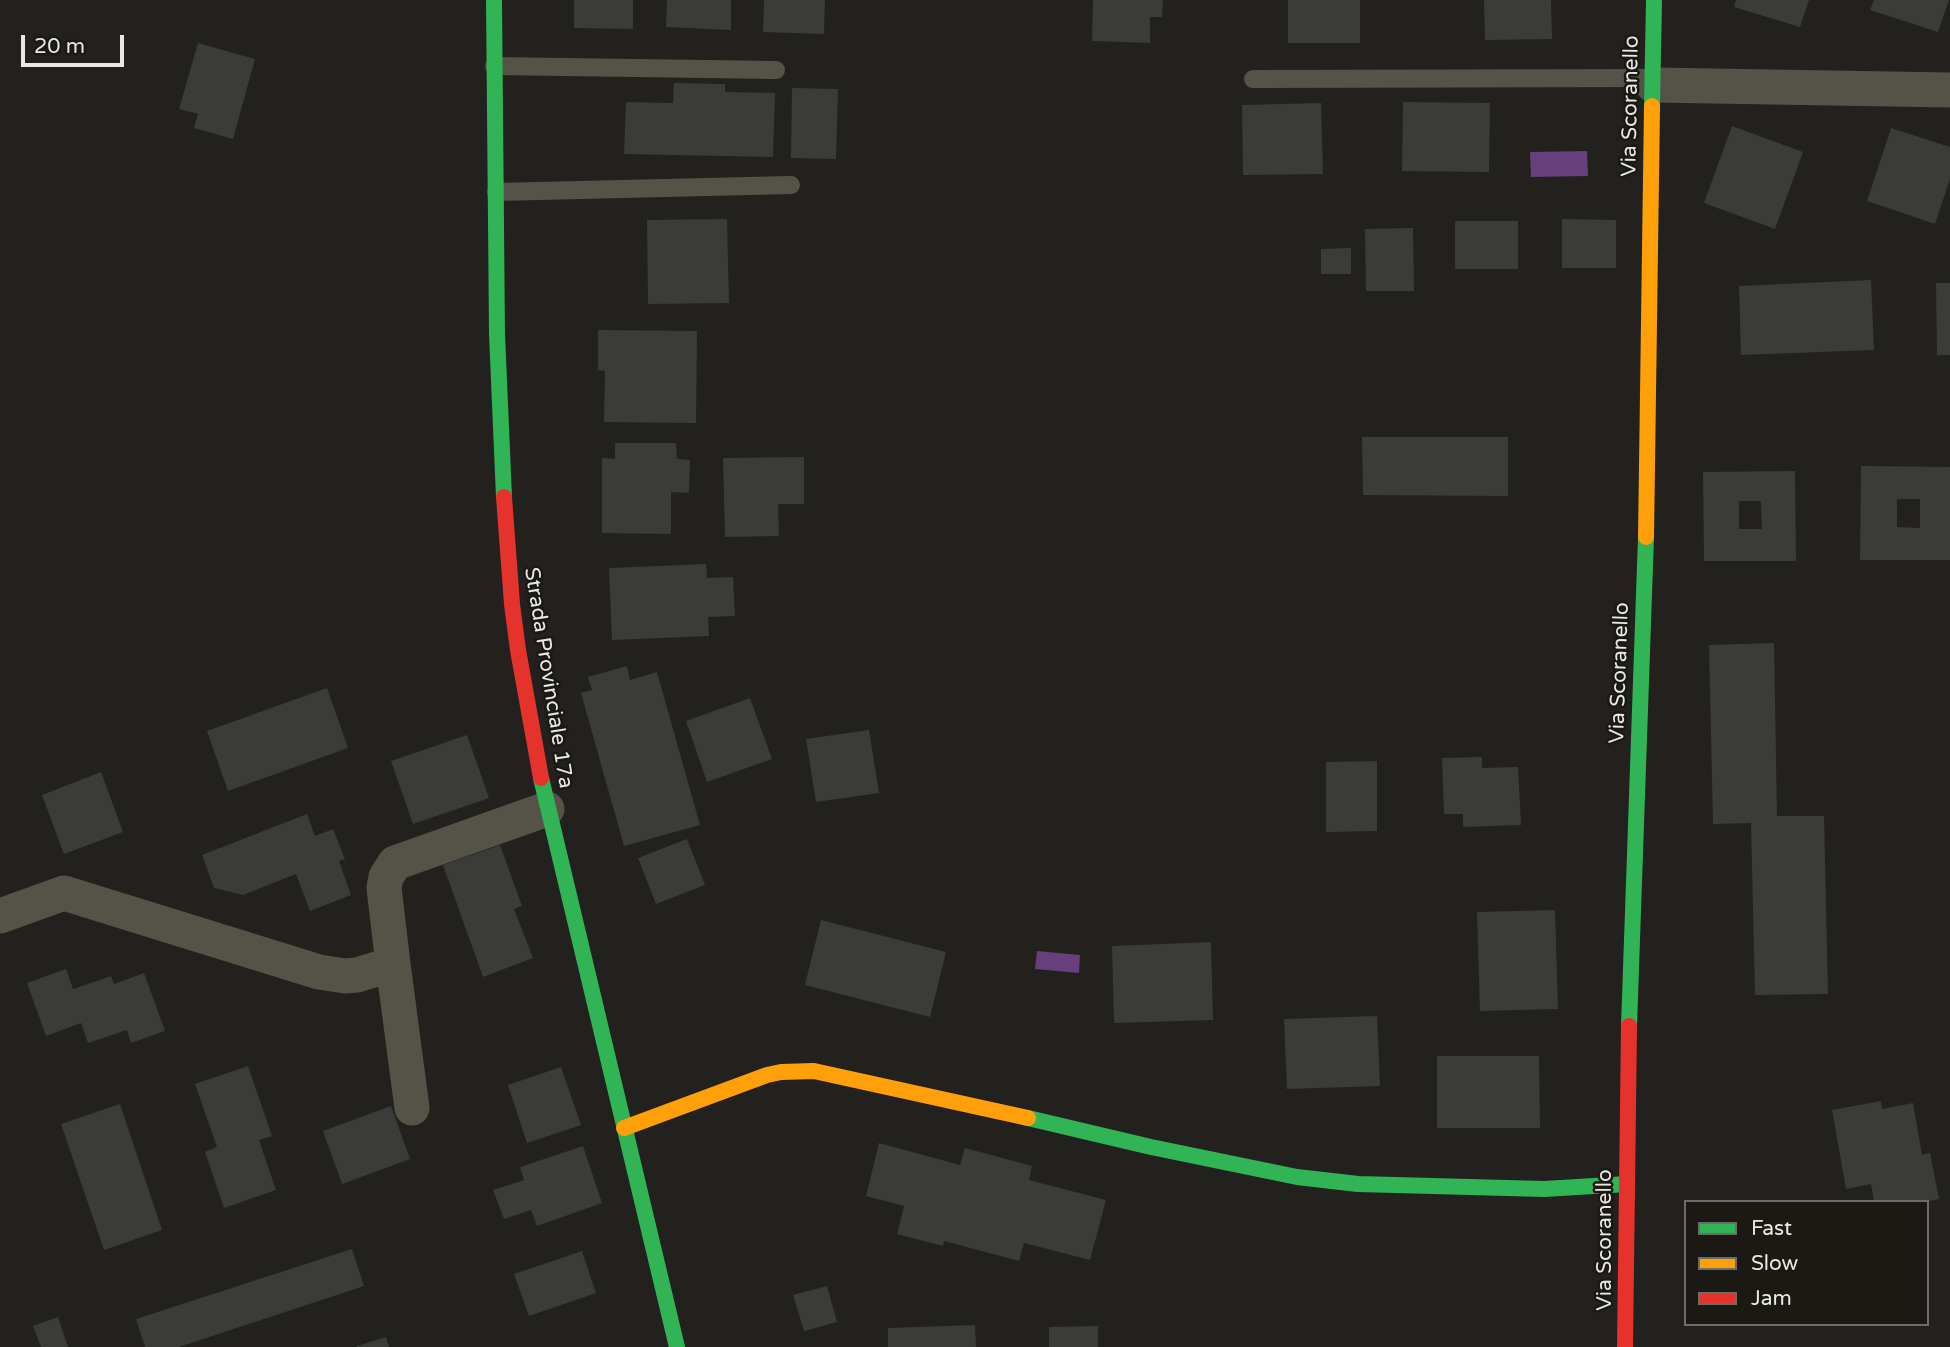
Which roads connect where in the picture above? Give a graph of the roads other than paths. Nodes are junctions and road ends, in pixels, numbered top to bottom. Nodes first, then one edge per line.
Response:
1 (494, 0) edge
2 (1654, 0) edge
3 (495, 66) junction
4 (776, 69) dead end
5 (1253, 79) dead end
6 (1653, 81) junction
7 (1950, 90) edge
8 (791, 185) dead end
9 (496, 192) junction
10 (547, 809) junction
11 (0, 916) edge
12 (393, 964) junction
13 (412, 1108) dead end
14 (624, 1128) junction
15 (1627, 1184) junction
16 (677, 1347) edge
17 (1625, 1347) edge

1 - 3 street, Strada Provinciale 17a
2 - 6 street, Via Scoranello
3 - 4 lane
3 - 9 street, Strada Provinciale 17a
5 - 6 lane
6 - 7 street
6 - 15 street, Via Scoranello
8 - 9 lane
9 - 10 street, Strada Provinciale 17a
10 - 12 street
10 - 14 street, Strada Provinciale 17a
11 - 12 street
12 - 13 street
14 - 15 street
14 - 16 street, Strada Provinciale 17a
15 - 17 street, Via Scoranello

